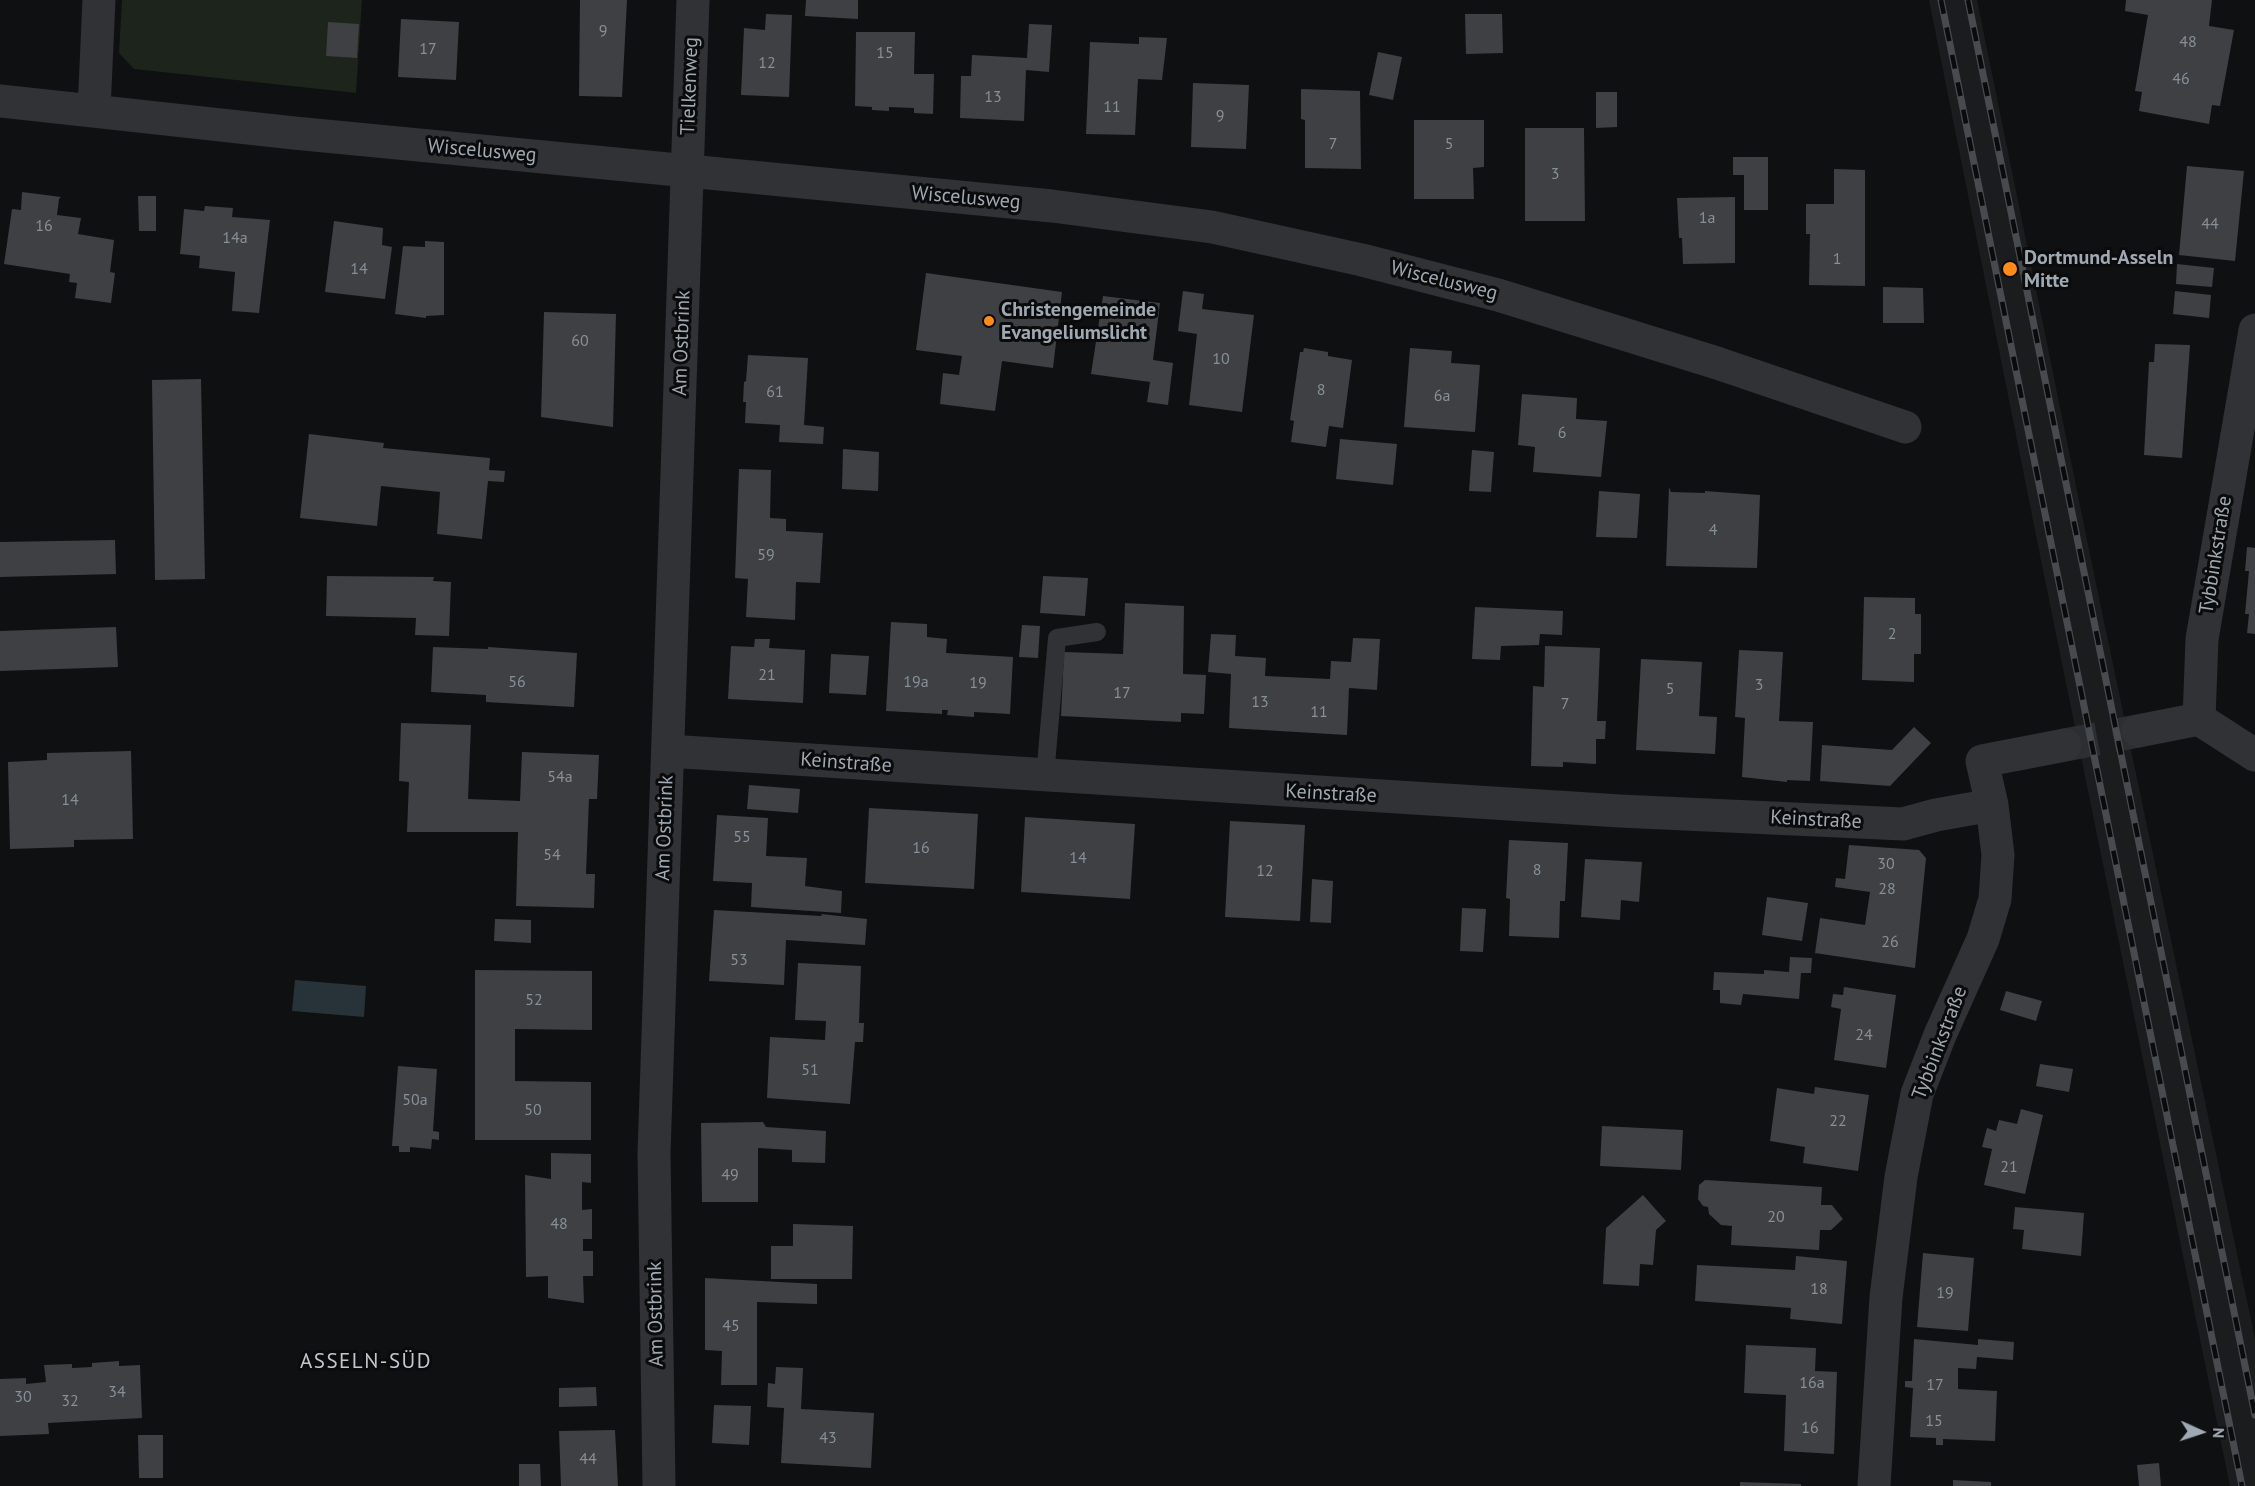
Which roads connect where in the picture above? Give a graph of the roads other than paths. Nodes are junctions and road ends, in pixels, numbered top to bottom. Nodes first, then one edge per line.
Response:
1 (99, 0) edge
2 (693, 0) edge
3 (0, 101) edge
4 (94, 110) junction
5 (687, 171) junction
6 (2255, 330) edge
7 (1905, 427) dead end
8 (1096, 632) dead end
9 (2199, 719) junction
10 (2138, 731) tunnel mouth
11 (2065, 745) tunnel mouth
12 (668, 752) junction
13 (2255, 755) edge
14 (1045, 776) junction
15 (1992, 805) junction
16 (659, 1486) edge
17 (1874, 1486) edge

1 - 4 street
2 - 5 street, Tielkenweg
3 - 4 street, Wiscelusweg
4 - 5 street, Wiscelusweg
5 - 7 street, Wiscelusweg
5 - 12 street, Am Ostbrink
6 - 9 street, Tybbinkstraße
8 - 14 lane
9 - 10 street
9 - 13 street
11 - 15 street, Tybbinkstraße
12 - 14 street, Keinstraße
12 - 16 street, Am Ostbrink
14 - 15 street, Keinstraße
15 - 17 street, Tybbinkstraße

